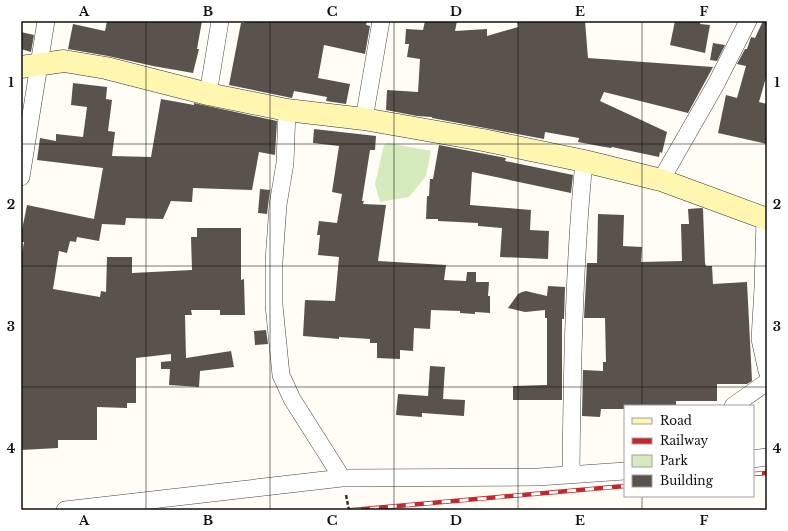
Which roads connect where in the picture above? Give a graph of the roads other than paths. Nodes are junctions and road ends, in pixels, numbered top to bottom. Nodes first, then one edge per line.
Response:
1 (46, 21) edge
2 (220, 21) edge
3 (381, 21) edge
4 (748, 21) edge
5 (30, 66) edge
6 (208, 94) junction
7 (287, 110) junction
8 (364, 119) junction
9 (584, 161) junction
10 (21, 177) edge
11 (661, 180) junction
12 (766, 219) edge
13 (767, 371) edge
14 (767, 382) edge
15 (734, 405) edge
16 (767, 458) edge
17 (754, 459) edge
18 (624, 471) edge
19 (571, 474) junction
20 (342, 478) junction
21 (65, 510) edge

1 - 5 street
2 - 6 street
3 - 8 street
4 - 11 street
5 - 6 street
5 - 10 street
6 - 7 street
7 - 8 street
7 - 20 street
8 - 9 street
9 - 11 street
9 - 19 street
11 - 12 street
12 - 13 street
14 - 15 street
16 - 17 street
18 - 19 street
19 - 20 street
20 - 21 street

